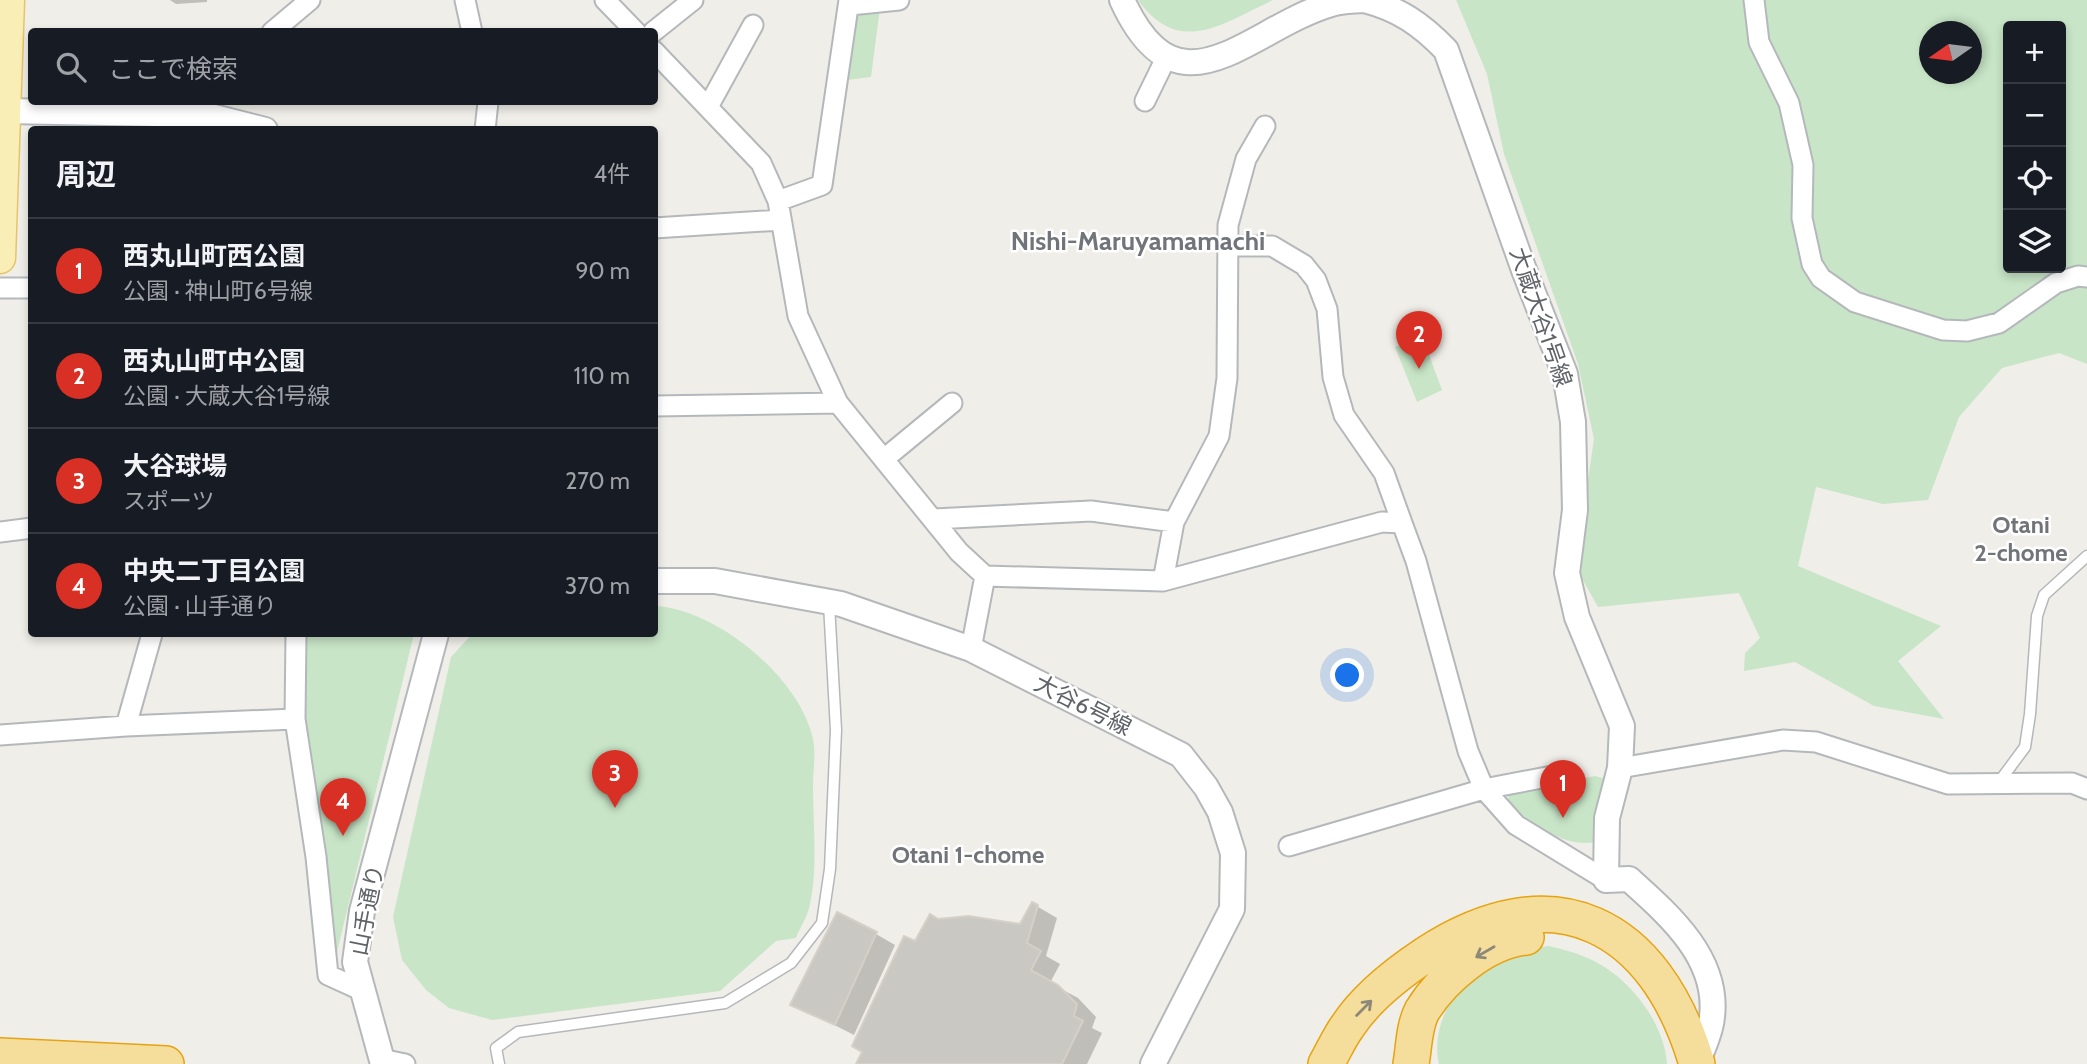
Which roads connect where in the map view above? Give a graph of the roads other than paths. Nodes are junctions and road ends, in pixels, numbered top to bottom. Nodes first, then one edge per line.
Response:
1 (9, 0) edge
2 (310, 0) edge
3 (465, 0) edge
4 (605, 0) edge
5 (693, 0) edge
6 (900, 0) edge
7 (1122, 0) edge
8 (1363, 0) edge
9 (1754, 0) edge
10 (849, 2) edge
11 (753, 24) dead end
12 (277, 28) edge
13 (471, 28) edge
14 (632, 28) edge
15 (658, 28) edge
16 (658, 55) edge
17 (1166, 58) junction
18 (1145, 101) dead end
19 (488, 105) edge
20 (708, 107) junction
21 (211, 108) edge
22 (4, 111) edge
23 (255, 126) edge
24 (485, 126) edge
25 (1265, 126) dead end
26 (779, 210) junction
27 (658, 227) edge
28 (1226, 246) junction
29 (0, 258) edge
30 (2087, 277) edge
31 (0, 288) edge
32 (28, 288) edge
33 (838, 403) junction
34 (952, 403) dead end
35 (658, 406) edge
36 (884, 459) junction
37 (934, 519) junction
38 (1174, 522) junction
39 (1402, 523) junction
40 (28, 528) edge
41 (0, 531) edge
42 (2087, 556) edge
43 (985, 576) junction
44 (658, 580) edge
45 (1163, 581) junction
46 (829, 602) junction
47 (151, 637) edge
48 (296, 637) edge
49 (435, 637) edge
50 (971, 649) junction
51 (295, 719) junction
52 (126, 726) junction
53 (0, 735) edge
54 (1620, 768) junction
55 (1569, 773) dead end
56 (1999, 782) junction
57 (1483, 789) junction
58 (2087, 789) edge
59 (1289, 846) dead end
60 (1606, 880) junction
61 (1452, 976) junction
62 (361, 990) junction
63 (0, 1056) edge
64 (389, 1062) edge
65 (166, 1064) edge
66 (499, 1064) edge
67 (1153, 1064) edge
68 (1326, 1064) edge
69 (1411, 1064) edge
70 (1427, 1064) edge
71 (1677, 1064) edge
72 (1697, 1064) edge

1 - 22 main road
2 - 12 street
3 - 13 street
4 - 14 street
5 - 15 street
6 - 10 street
7 - 17 street
8 - 17 street, 大蔵大谷1号線
8 - 54 street, 大蔵大谷1号線
9 - 30 street
10 - 26 street
11 - 20 street
16 - 20 street
17 - 18 street
19 - 24 street
20 - 26 street
21 - 22 street
21 - 23 street
22 - 29 main road
25 - 28 street
26 - 27 street
26 - 33 street
28 - 38 street
28 - 39 street
31 - 32 street
33 - 35 street
33 - 36 street
34 - 36 street
36 - 37 street
37 - 38 street
37 - 43 street
38 - 45 street
39 - 45 street
39 - 57 street
40 - 41 street
42 - 56 lane
43 - 45 street
43 - 50 street
44 - 46 street, 大谷6号線
46 - 50 street, 大谷6号線
46 - 66 lane
47 - 52 street
48 - 51 street
49 - 62 street, 山手通り
50 - 67 street, 大谷6号線
51 - 52 street
51 - 62 street
52 - 53 street
54 - 56 street
54 - 60 street, 大蔵大谷1号線
55 - 57 street
56 - 58 street
57 - 59 street
57 - 60 street
60 - 72 street
61 - 69 highway
61 - 70 highway
71 -> 61 highway
62 - 64 street, 山手通り
63 - 65 highway
68 -> 72 highway

